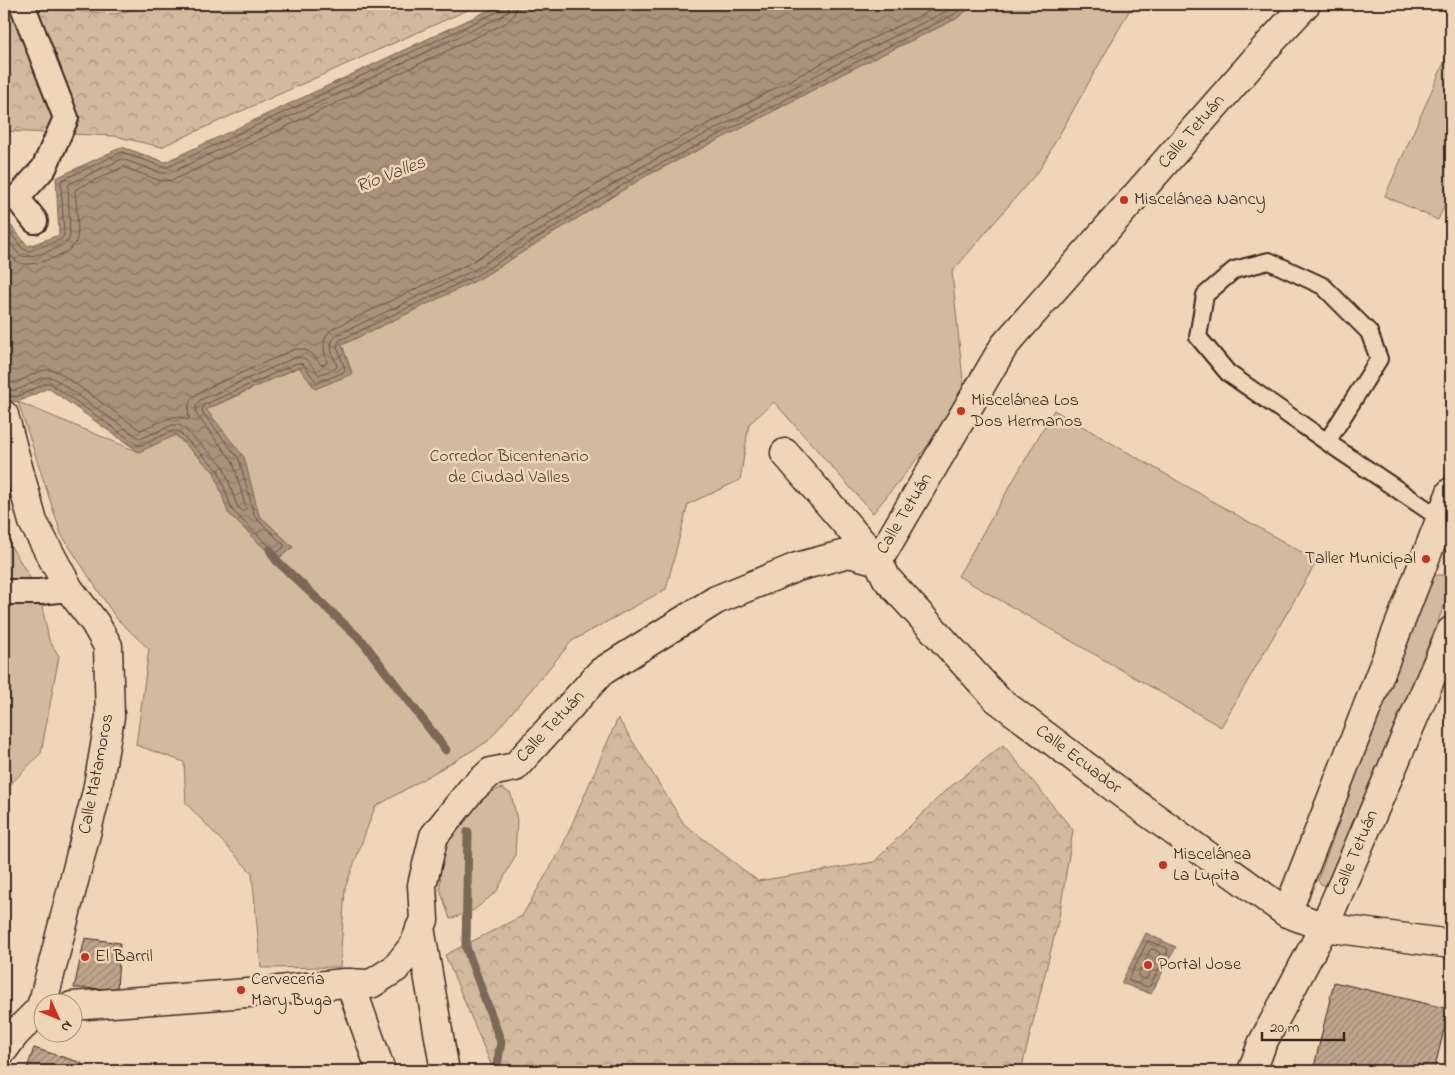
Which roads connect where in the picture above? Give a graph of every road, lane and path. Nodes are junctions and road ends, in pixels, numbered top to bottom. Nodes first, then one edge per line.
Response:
1 (22, 4) edge
2 (1306, 4) edge
3 (35, 221) dead end
4 (4, 415) edge
5 (1327, 442) junction
6 (785, 453) dead end
7 (1451, 492) edge
8 (1446, 522) edge
9 (878, 561) junction
10 (69, 589) junction
11 (4, 592) edge
12 (1451, 631) edge
13 (1287, 913) junction
14 (1324, 927) junction
15 (417, 936) junction
16 (1451, 944) edge
17 (350, 983) junction
18 (45, 992) edge
19 (82, 1005) edge
20 (32, 1015) edge
21 (4, 1049) edge
22 (381, 1071) edge
23 (445, 1071) edge
24 (1252, 1071) edge

1 - 3 street
2 - 9 street, Calle Tetuán
4 - 10 street, Calle Matamoros
5 - 5 lane
5 - 8 lane
6 - 9 street, Calle Ecuador
7 - 8 street
8 - 13 street
9 - 13 street, Calle Ecuador
9 - 15 street, Calle Tetuán
10 - 11 street
10 - 18 street, Calle Matamoros
12 - 14 street, Calle Tetuán
13 - 14 street, Calle Ecuador
14 - 16 street, Calle Ecuador
14 - 24 street, Calle Tetuán
15 - 17 street
15 - 23 street
17 - 19 street
17 - 22 street
20 - 21 street, Calle Matamoros

